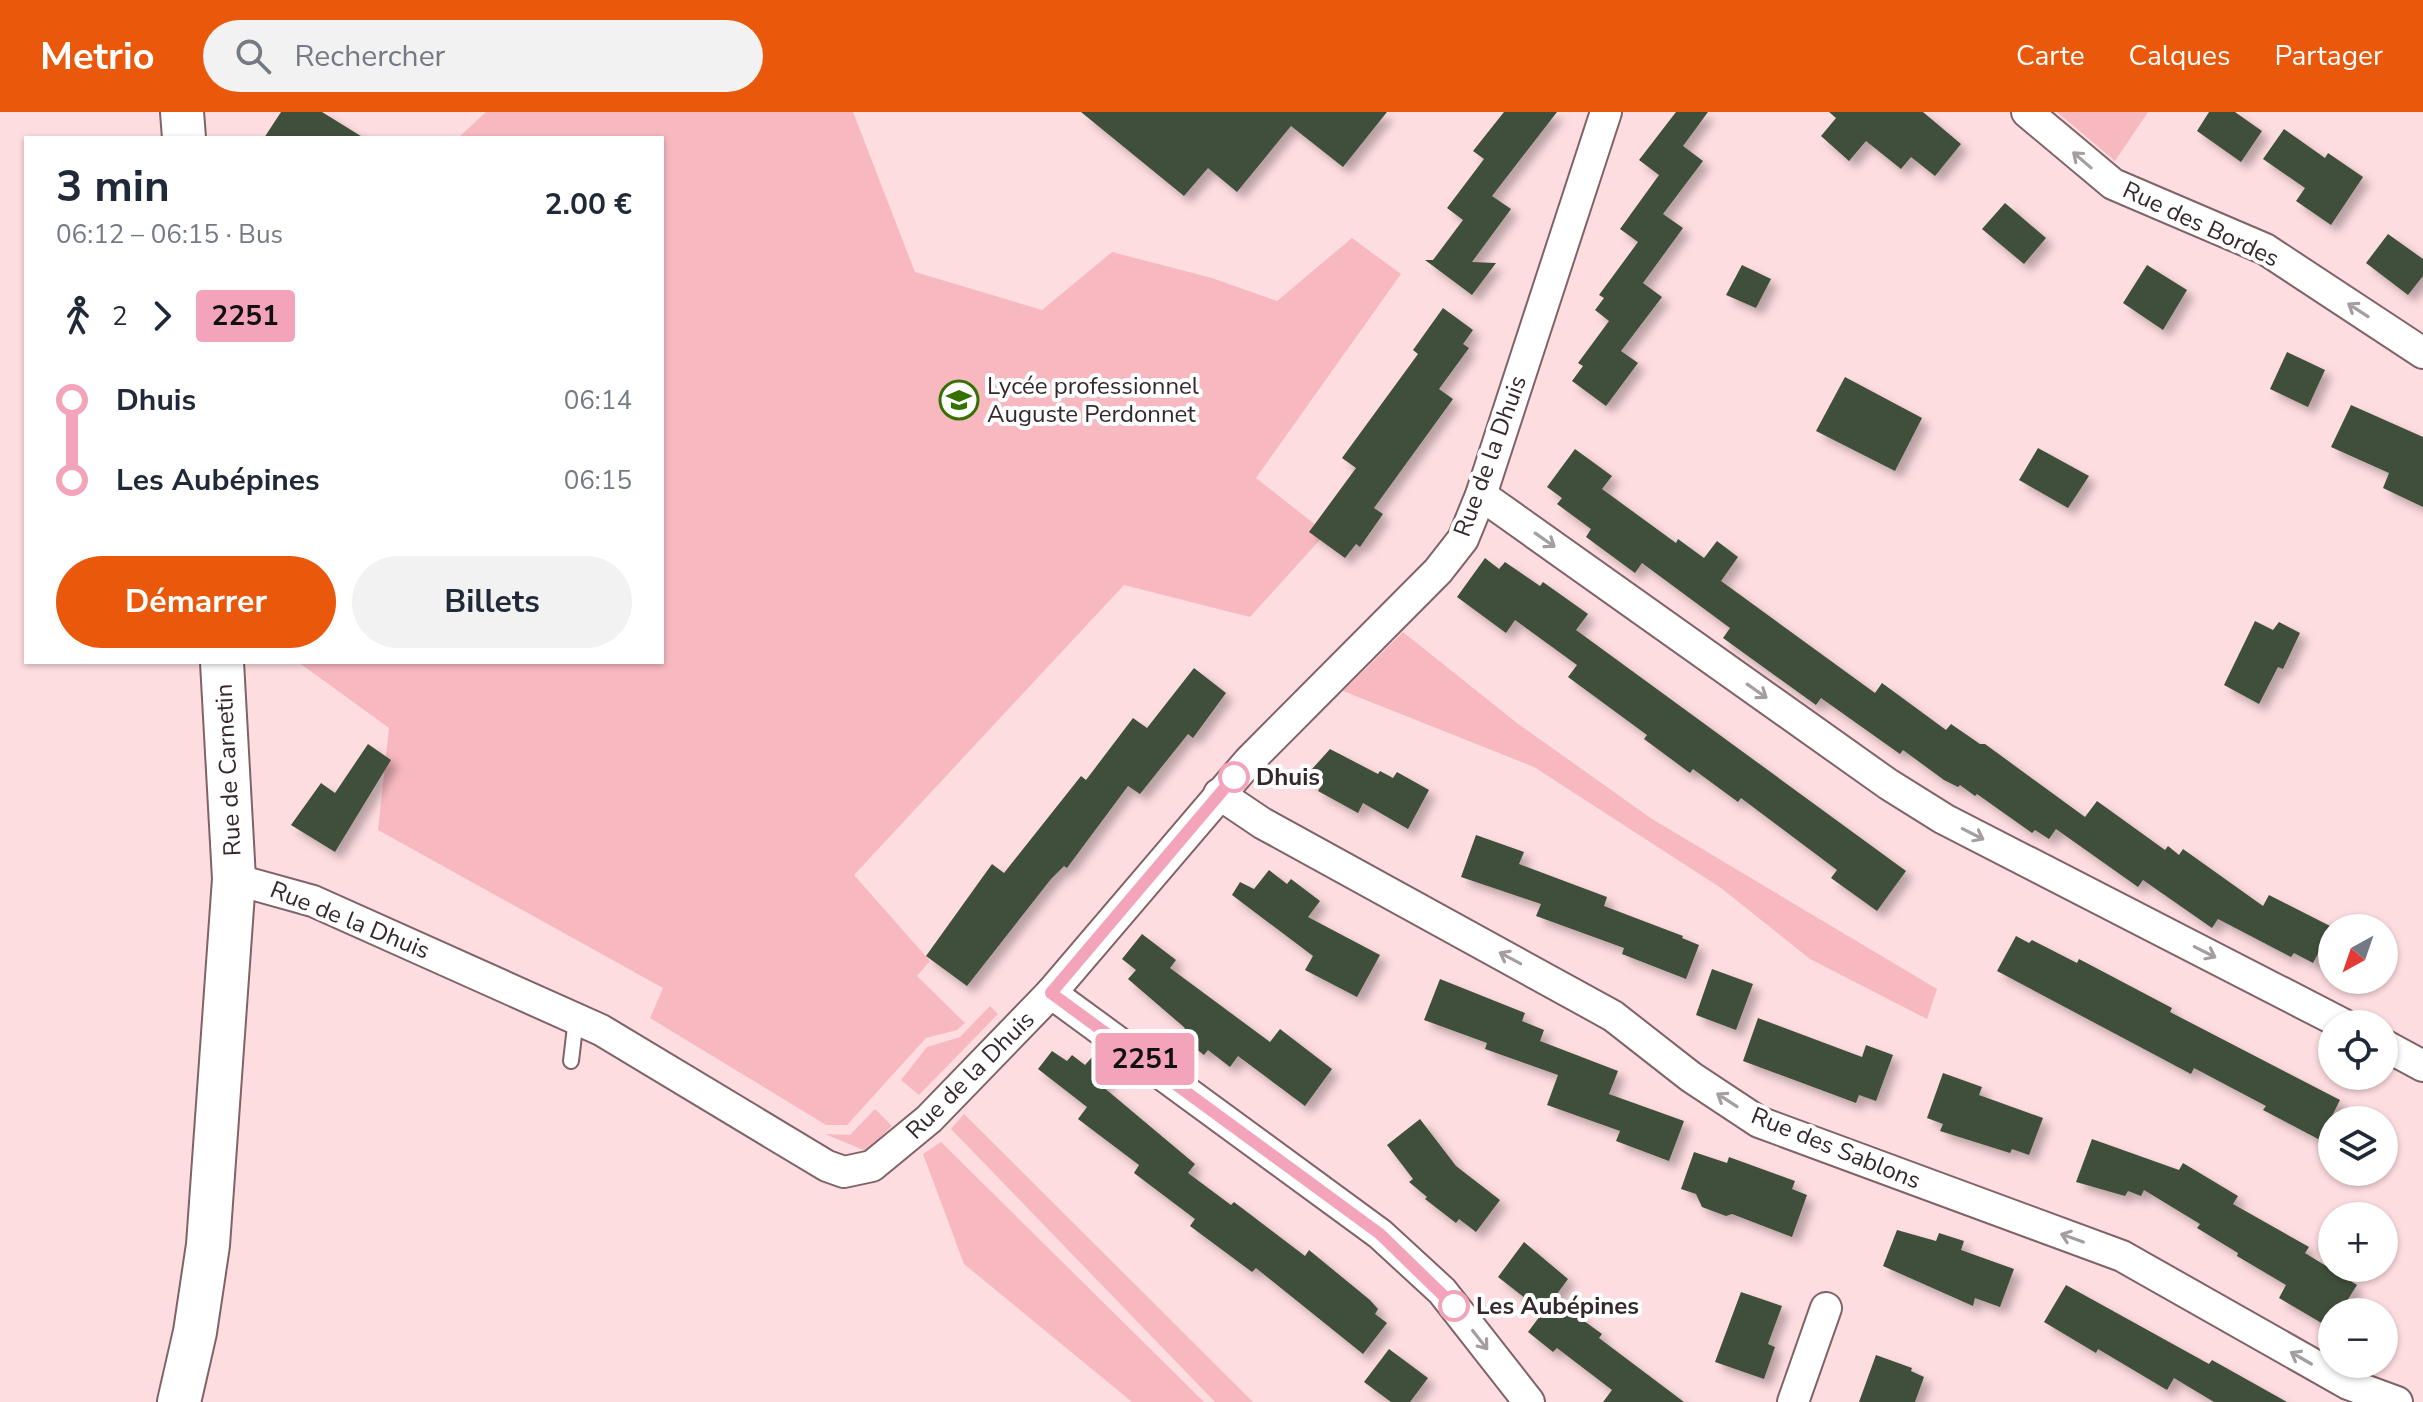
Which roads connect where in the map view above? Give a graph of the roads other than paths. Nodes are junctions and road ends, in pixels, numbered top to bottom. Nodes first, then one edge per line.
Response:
1 (182, 112) edge
2 (1606, 112) edge
3 (2027, 112) edge
4 (184, 136) edge
5 (2423, 353) edge
6 (1481, 495) junction
7 (222, 664) edge
8 (1219, 794) junction
9 (234, 879) junction
10 (1051, 993) junction
11 (2318, 1011) edge
12 (576, 1018) junction
13 (2398, 1053) edge
14 (571, 1061) dead end
15 (2423, 1066) edge
16 (1826, 1308) dead end
17 (179, 1402) edge
18 (1529, 1402) edge
19 (1793, 1402) edge
20 (2397, 1402) edge

1 - 4 street
2 - 6 street, Rue de la Dhuis
5 -> 3 street, Rue des Bordes
6 - 8 street, Rue de la Dhuis
6 -> 11 street
7 - 9 street, Rue de Carnetin
8 - 10 street, Rue de la Dhuis
20 -> 8 street, Rue des Sablons
9 - 12 street, Rue de la Dhuis
9 - 17 street, Rue de Carnetin
10 - 12 street, Rue de la Dhuis
10 -> 18 street
12 - 14 lane
13 - 15 street
16 - 19 street

